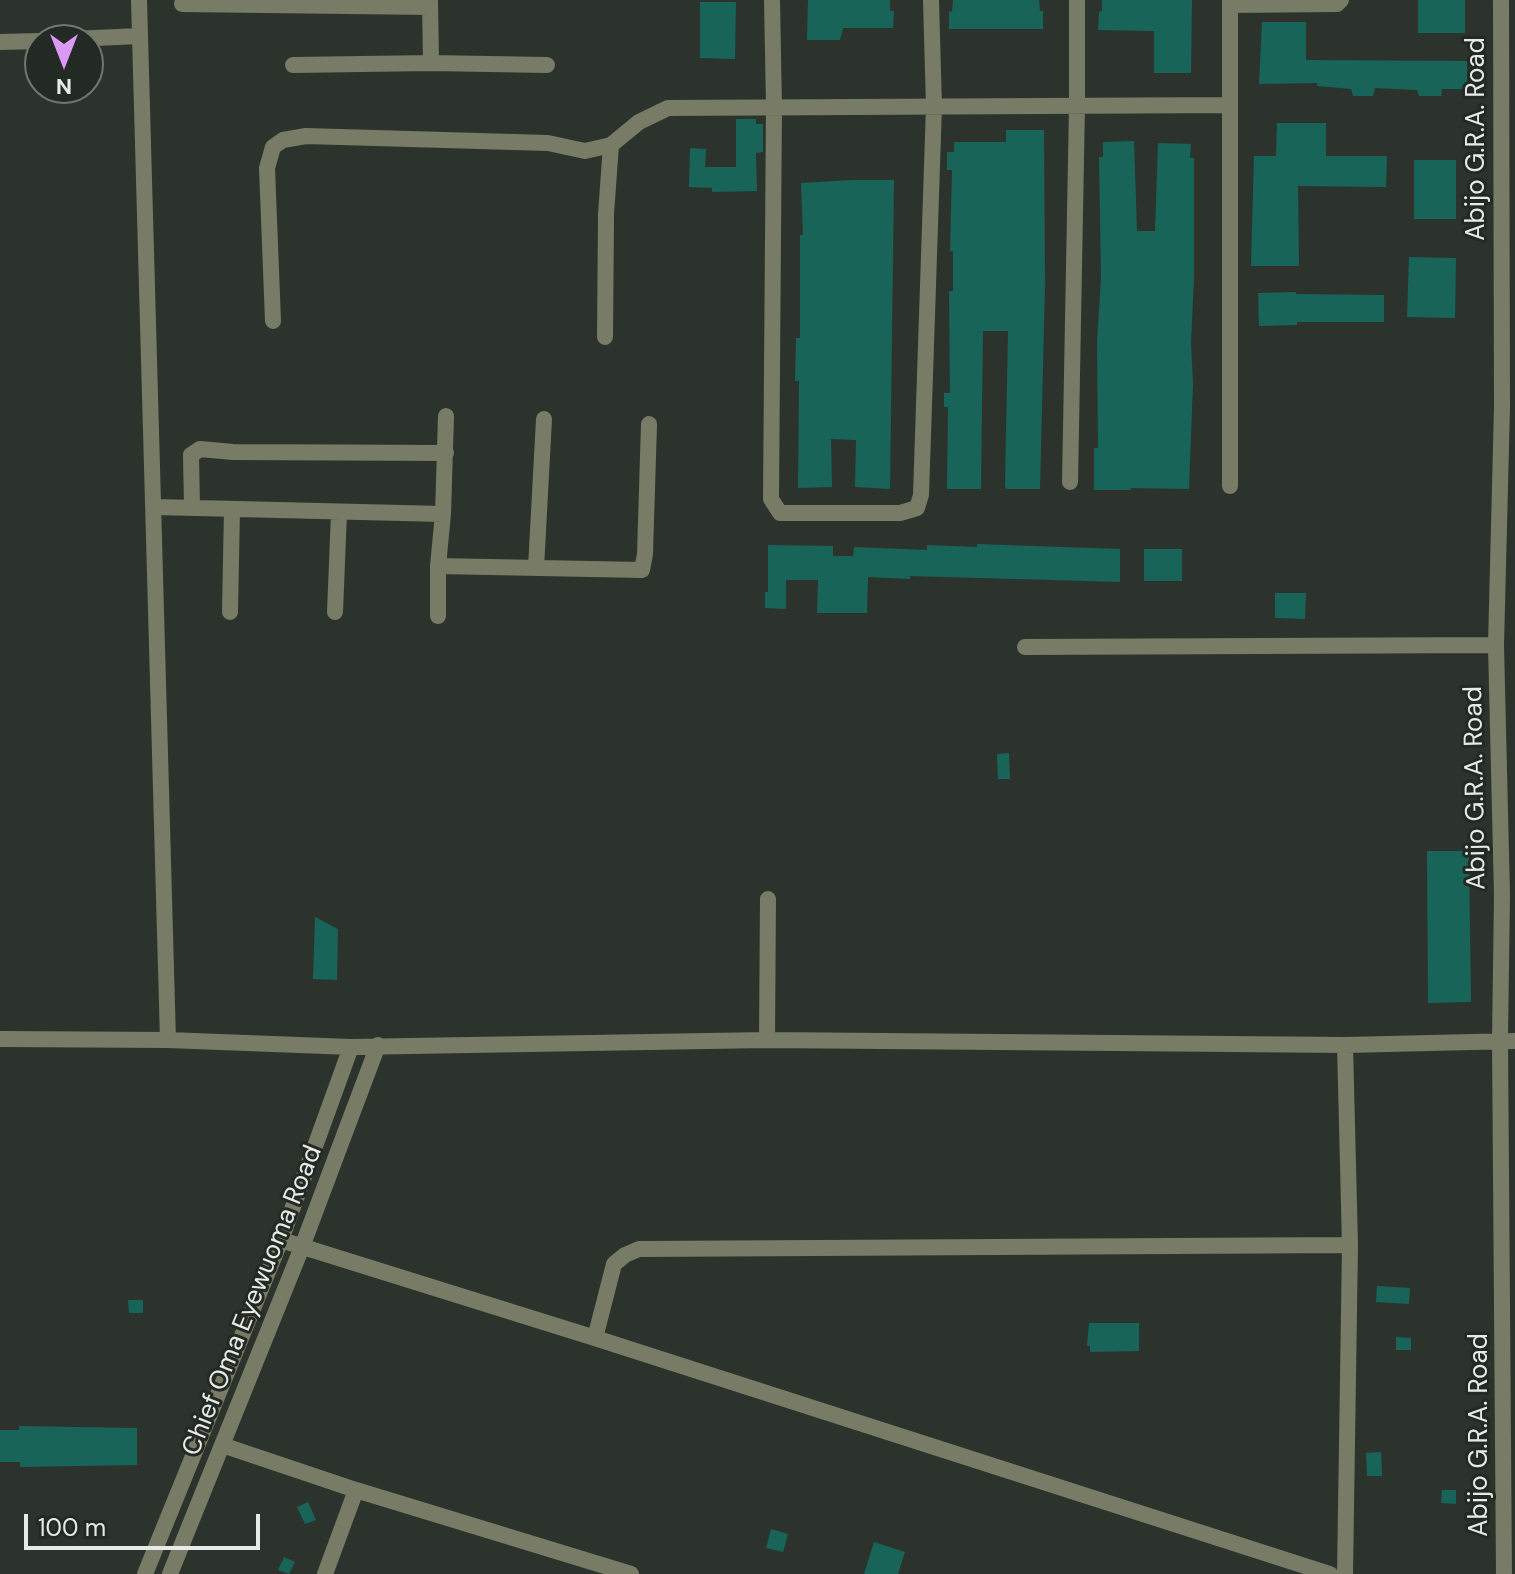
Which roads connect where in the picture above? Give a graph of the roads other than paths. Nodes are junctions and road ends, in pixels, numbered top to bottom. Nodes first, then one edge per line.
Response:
1 (139, 0) edge
2 (772, 0) edge
3 (931, 0) edge
4 (1077, 0) edge
5 (1341, 0) edge
6 (1501, 0) edge
7 (1230, 2) edge
8 (182, 4) dead end
9 (430, 4) edge
10 (139, 36) junction
11 (104, 38) edge
12 (24, 41) edge
13 (0, 42) edge
14 (431, 63) junction
15 (293, 65) dead end
16 (547, 65) dead end
17 (1077, 105) junction
18 (1230, 105) junction
19 (774, 106) junction
20 (934, 106) junction
21 (611, 145) junction
22 (273, 321) dead end
23 (605, 337) dead end
24 (446, 416) dead end
25 (544, 419) dead end
26 (649, 424) dead end
27 (446, 453) junction
28 (1070, 482) dead end
29 (1230, 486) dead end
30 (155, 507) junction
31 (192, 507) junction
32 (232, 509) junction
33 (339, 513) junction
34 (443, 514) junction
35 (438, 566) junction
36 (536, 568) junction
37 (230, 612) dead end
38 (335, 612) dead end
39 (438, 616) dead end
40 (1496, 645) junction
41 (1025, 647) dead end
42 (768, 899) dead end
43 (0, 1039) edge
44 (168, 1040) junction
45 (767, 1040) junction
46 (1507, 1040) edge
47 (378, 1045) junction
48 (1345, 1045) junction
49 (351, 1047) junction
50 (281, 1240) junction
51 (1350, 1245) junction
52 (302, 1247) junction
53 (595, 1338) junction
54 (222, 1445) junction
55 (356, 1490) junction
56 (145, 1574) edge
57 (170, 1574) edge
58 (325, 1574) edge
59 (631, 1574) edge
60 (1330, 1574) edge
61 (1345, 1574) edge
62 (1504, 1574) edge

1 - 10 street
2 - 19 street
3 - 20 street
4 - 17 street
5 - 7 street
6 - 40 street, Abijo G.R.A. Road
7 - 18 street
8 - 9 street
9 - 14 street
10 - 11 street
10 - 30 street
12 - 13 street
14 - 15 street
14 - 16 street
17 - 18 street
17 - 20 street
17 - 28 street
18 - 29 street
19 - 20 street
19 - 20 street
19 - 21 street
21 - 22 street
21 - 23 street
24 - 27 street
25 - 36 street
26 - 36 street
27 - 31 street
27 - 34 street
30 - 31 street
30 - 44 street
31 - 32 street
32 - 33 street
32 - 37 street
33 - 34 street
33 - 38 street
34 - 35 street
35 - 36 street
35 - 39 street
40 - 41 street
40 - 46 street, Abijo G.R.A. Road
42 - 45 street
43 - 44 street
44 - 49 street
45 - 47 street
45 - 48 street
46 - 48 street
46 - 62 street, Abijo G.R.A. Road
47 - 49 street
47 - 52 street, Chief Oma Eyewuoma Road
48 - 51 street
49 - 50 street, Chief Oma Eyewuoma Road
50 - 52 street
50 - 56 street, Chief Oma Eyewuoma Road
51 - 53 street
51 - 61 street
52 - 53 street
52 - 54 street, Chief Oma Eyewuoma Road
53 - 60 street
54 - 55 street
54 - 57 street, Chief Oma Eyewuoma Road
55 - 58 street
55 - 59 street

